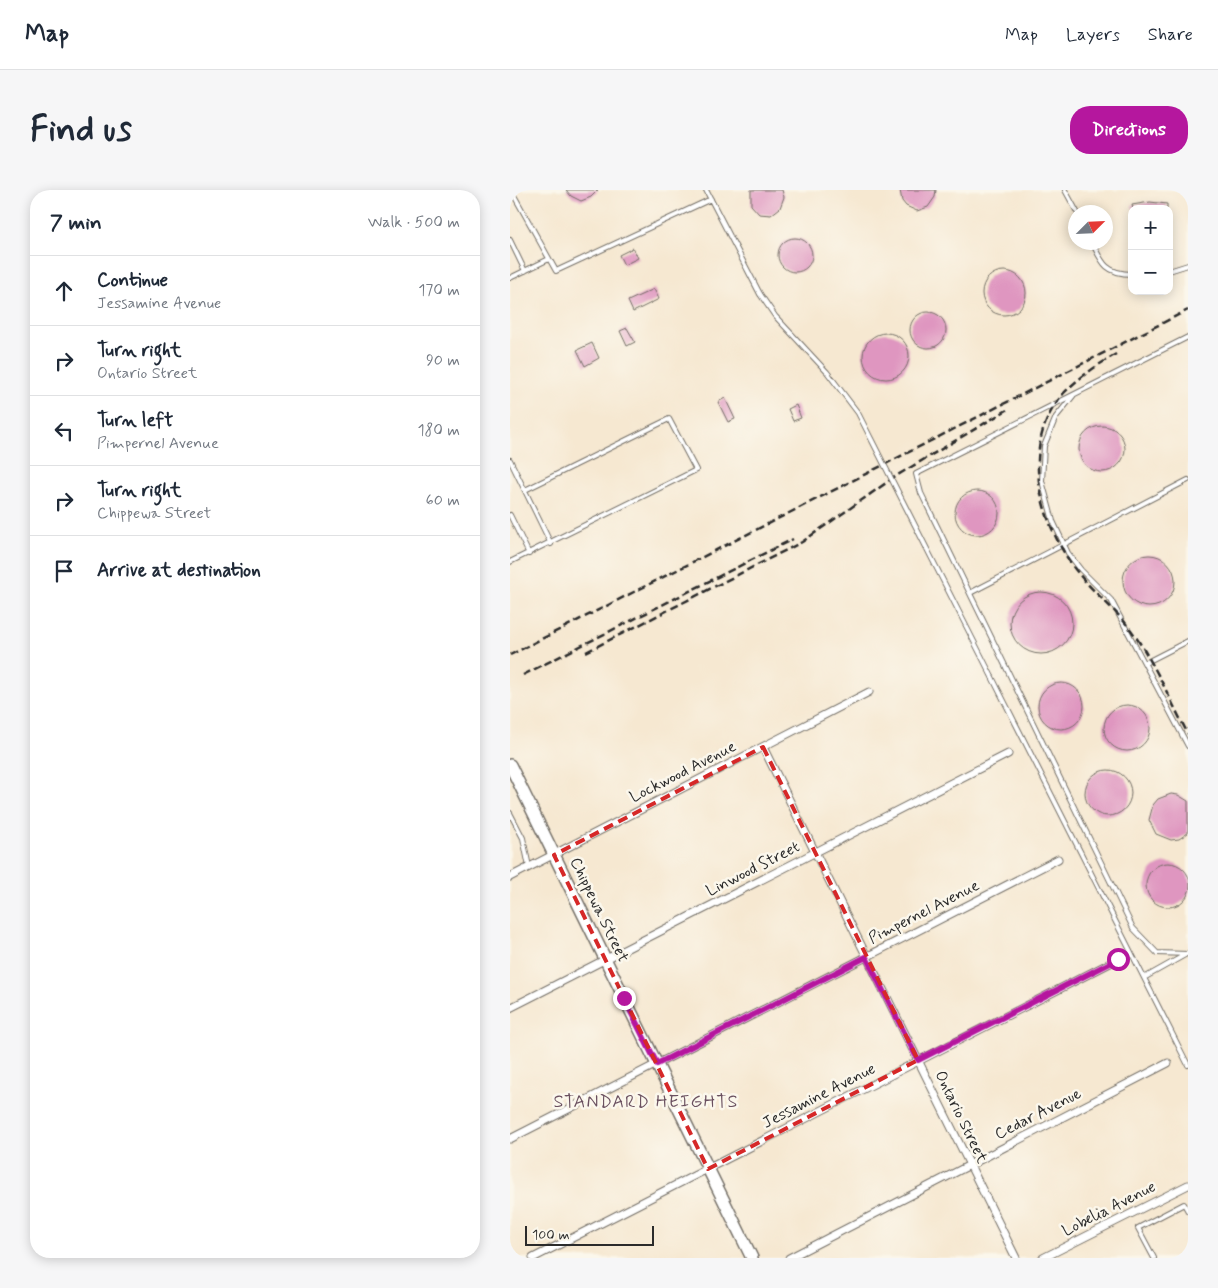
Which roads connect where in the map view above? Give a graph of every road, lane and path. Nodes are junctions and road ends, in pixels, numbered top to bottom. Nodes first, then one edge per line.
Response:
1 (511, 190) edge
2 (706, 190) edge
3 (1065, 190) edge
4 (711, 199) junction
5 (1073, 205) edge
6 (510, 240) edge
7 (1096, 250) edge
8 (550, 259) junction
9 (1188, 264) edge
10 (1173, 270) edge
11 (525, 271) junction
12 (1128, 274) edge
13 (510, 278) edge
14 (1188, 337) edge
15 (1075, 395) junction
16 (510, 460) edge
17 (1188, 480) edge
18 (525, 490) junction
19 (510, 515) edge
20 (551, 544) junction
21 (1064, 544) junction
22 (529, 554) junction
23 (510, 562) edge
24 (970, 593) junction
25 (1188, 641) edge
26 (1145, 663) junction
27 (869, 692) dead end
28 (1188, 746) edge
29 (763, 747) junction
30 (1008, 754) dead end
31 (510, 765) edge
32 (510, 814) edge
33 (512, 820) edge
34 (815, 853) junction
35 (554, 855) junction
36 (1058, 859) dead end
37 (529, 867) junction
38 (510, 877) edge
39 (1187, 955) edge
40 (866, 957) junction
41 (1118, 959) dead end
42 (606, 960) junction
43 (1144, 978) junction
44 (510, 1008) edge
45 (918, 1060) junction
46 (1168, 1063) dead end
47 (657, 1064) junction
48 (1188, 1065) edge
49 (510, 1139) edge
50 (969, 1164) junction
51 (708, 1169) junction
52 (1188, 1185) edge
53 (1186, 1203) edge
54 (1188, 1211) edge
55 (533, 1258) edge
56 (752, 1258) edge
57 (788, 1258) edge
58 (1016, 1258) edge
59 (1043, 1258) edge
60 (1154, 1258) edge

1 - 8 lane
2 - 4 lane
3 - 5 lane
4 - 8 lane
4 - 43 lane, bridge
6 - 11 lane
7 - 12 lane
8 - 11 lane
9 - 10 lane
11 - 13 lane
14 - 15 lane
15 - 21 lane
15 - 24 lane
16 - 18 lane
17 - 21 lane
18 - 20 lane
18 - 20 lane
19 - 22 lane
20 - 22 lane
21 - 24 lane
21 - 26 lane
22 - 23 lane
24 - 39 lane
25 - 26 lane
26 - 28 lane
27 - 29 street, Lockwood Avenue
29 - 34 street, Ontario Street
29 - 35 street, Lockwood Avenue
30 - 34 street, Linwood Street
31 - 35 main road, Chippewa Street
32 - 33 lane
33 - 37 lane
34 - 40 street, Ontario Street
34 - 42 street, Linwood Street
35 - 37 street, Lockwood Avenue
35 - 42 main road, Chippewa Street
36 - 40 street, Pimpernel Avenue
37 - 38 street, Lockwood Avenue
39 - 43 lane
40 - 45 street, Ontario Street
40 - 47 street, Pimpernel Avenue
41 - 45 street, Jessamine Avenue
42 - 44 street, Linwood Street
42 - 47 main road, Chippewa Street
43 - 48 lane
45 - 50 street, Ontario Street
45 - 51 street, Jessamine Avenue
46 - 50 street, Cedar Avenue
47 - 49 street, Pimpernel Avenue
47 - 51 main road, Chippewa Street
50 - 57 street, Cedar Avenue
50 - 58 street, Ontario Street
51 - 55 street, Jessamine Avenue
51 - 56 main road, Chippewa Street
52 - 59 street, Lobelia Avenue
53 - 54 lane
53 - 60 lane

